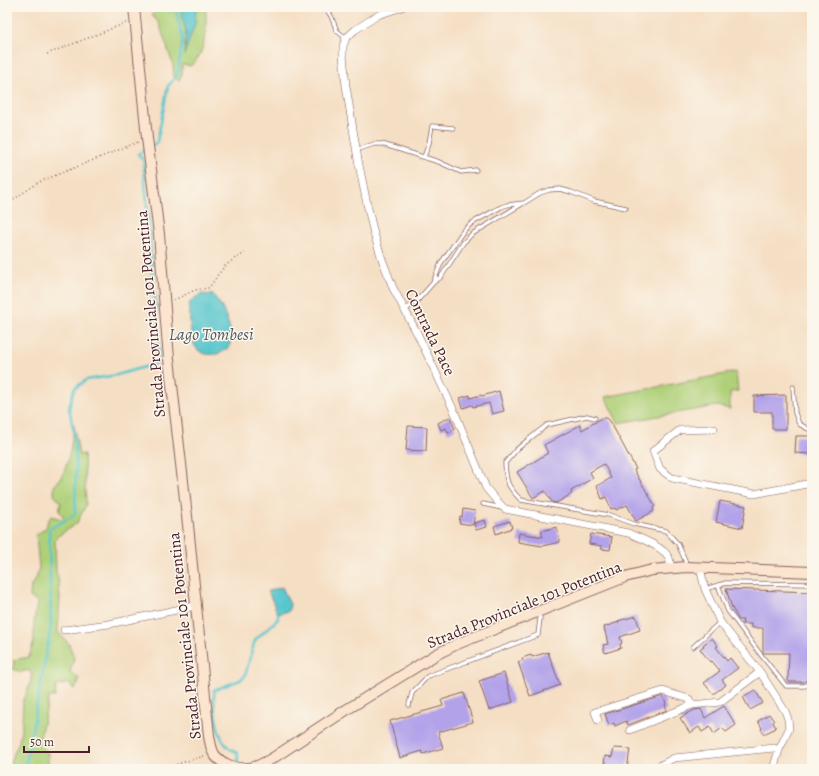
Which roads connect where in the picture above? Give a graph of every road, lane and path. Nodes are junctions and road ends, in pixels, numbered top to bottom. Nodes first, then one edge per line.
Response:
1 (134, 7) edge
2 (325, 7) edge
3 (402, 7) edge
4 (136, 22) junction
5 (346, 38) junction
6 (47, 54) dead end
7 (453, 128) dead end
8 (148, 146) junction
9 (356, 150) junction
10 (424, 157) junction
11 (476, 170) dead end
12 (524, 203) junction
13 (7, 204) edge
14 (626, 208) dead end
15 (246, 254) dead end
16 (434, 283) junction
17 (164, 302) junction
18 (405, 310) junction
19 (793, 387) dead end
20 (595, 418) dead end
21 (714, 429) dead end
22 (812, 431) edge
23 (812, 483) edge
24 (483, 504) dead end
25 (505, 509) junction
26 (686, 567) junction
27 (701, 567) junction
28 (671, 568) junction
29 (812, 572) edge
30 (812, 584) edge
31 (718, 585) junction
32 (705, 589) junction
33 (195, 606) junction
34 (538, 612) junction
35 (720, 622) junction
36 (64, 630) dead end
37 (693, 647) dead end
38 (760, 672) junction
39 (812, 681) edge
40 (692, 704) junction
41 (409, 705) dead end
42 (598, 720) dead end
43 (630, 730) dead end
44 (779, 750) junction
45 (213, 753) junction
46 (161, 769) edge
47 (656, 769) edge
48 (773, 769) edge

1 - 4 main road, Strada Provinciale 101 Potentina
2 - 5 lane
3 - 5 street
4 - 6 path
4 - 8 main road, Strada Provinciale 101 Potentina
5 - 9 street, Contrada Pace
7 - 10 lane
8 - 13 path
8 - 17 main road, Strada Provinciale 101 Potentina
9 - 10 lane
9 - 18 street, Contrada Pace
10 - 11 lane
12 - 14 lane
12 - 16 lane
12 - 16 lane
15 - 17 path
16 - 18 lane
17 - 33 main road, Strada Provinciale 101 Potentina
18 - 25 street, Contrada Pace
19 - 22 lane
20 - 26 lane
21 - 23 street
24 - 25 lane
25 - 28 street
26 - 27 main road, Strada Provinciale 101 Potentina
26 - 28 main road, Strada Provinciale 101 Potentina
27 - 29 main road, Strada Provinciale 101 Potentina
27 - 32 street
28 - 34 main road, Strada Provinciale 101 Potentina
30 - 31 lane
31 - 32 lane
31 - 39 lane
32 - 35 street
33 - 36 street
33 - 45 main road, Strada Provinciale 101 Potentina
34 - 41 lane
34 - 45 main road, Strada Provinciale 101 Potentina
35 - 37 lane
35 - 38 street
38 - 40 street
38 - 44 street
40 - 42 street
40 - 43 street
44 - 47 street
44 - 48 street
45 - 46 path

